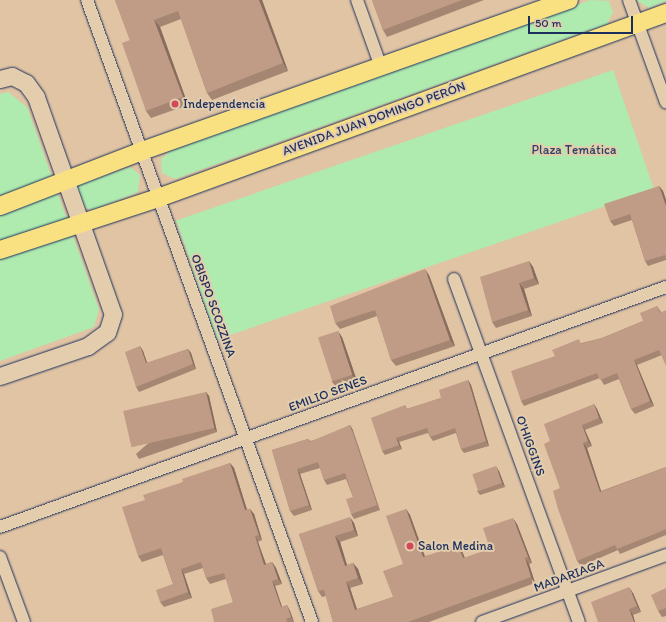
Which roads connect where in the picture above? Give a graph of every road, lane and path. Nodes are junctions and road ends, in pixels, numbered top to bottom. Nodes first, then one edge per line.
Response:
1 (87, 0) edge
2 (357, 0) edge
3 (569, 0) edge
4 (629, 0) edge
5 (666, 13) edge
6 (638, 24) junction
7 (381, 67) junction
8 (0, 79) edge
9 (666, 102) edge
10 (142, 152) junction
11 (66, 182) junction
12 (158, 198) junction
13 (0, 206) edge
14 (82, 224) junction
15 (0, 250) edge
16 (454, 279) dead end
17 (666, 287) edge
18 (481, 353) junction
19 (0, 376) edge
20 (246, 438) junction
21 (0, 527) edge
22 (666, 556) edge
23 (0, 557) edge
24 (567, 591) junction
25 (24, 622) edge
26 (312, 622) edge
27 (482, 622) edge
28 (579, 622) edge

1 - 10 street, OBISPO SCOZZINA
2 - 7 street
3 - 7 main road
4 - 6 street
5 - 6 main road, AVENIDA JUAN DOMINGO PERÓN
6 - 9 street
6 - 12 main road, AVENIDA JUAN DOMINGO PERÓN
7 - 10 main road
8 - 11 main road
10 - 11 main road
10 - 12 street, OBISPO SCOZZINA
11 - 13 main road
11 - 14 main road
12 - 14 main road, AVENIDA JUAN DOMINGO PERÓN
12 - 20 street, OBISPO SCOZZINA
14 - 15 main road, AVENIDA JUAN DOMINGO PERÓN
14 - 19 main road
16 - 18 street, O'HIGGINS
17 - 18 street, EMILIO SENES
18 - 20 street, EMILIO SENES
18 - 24 street, O'HIGGINS
20 - 21 street, EMILIO SENES
20 - 26 street, OBISPO SCOZZINA
22 - 24 street, MADARIAGA
23 - 25 street
24 - 27 street, MADARIAGA
24 - 28 street, O'HIGGINS

